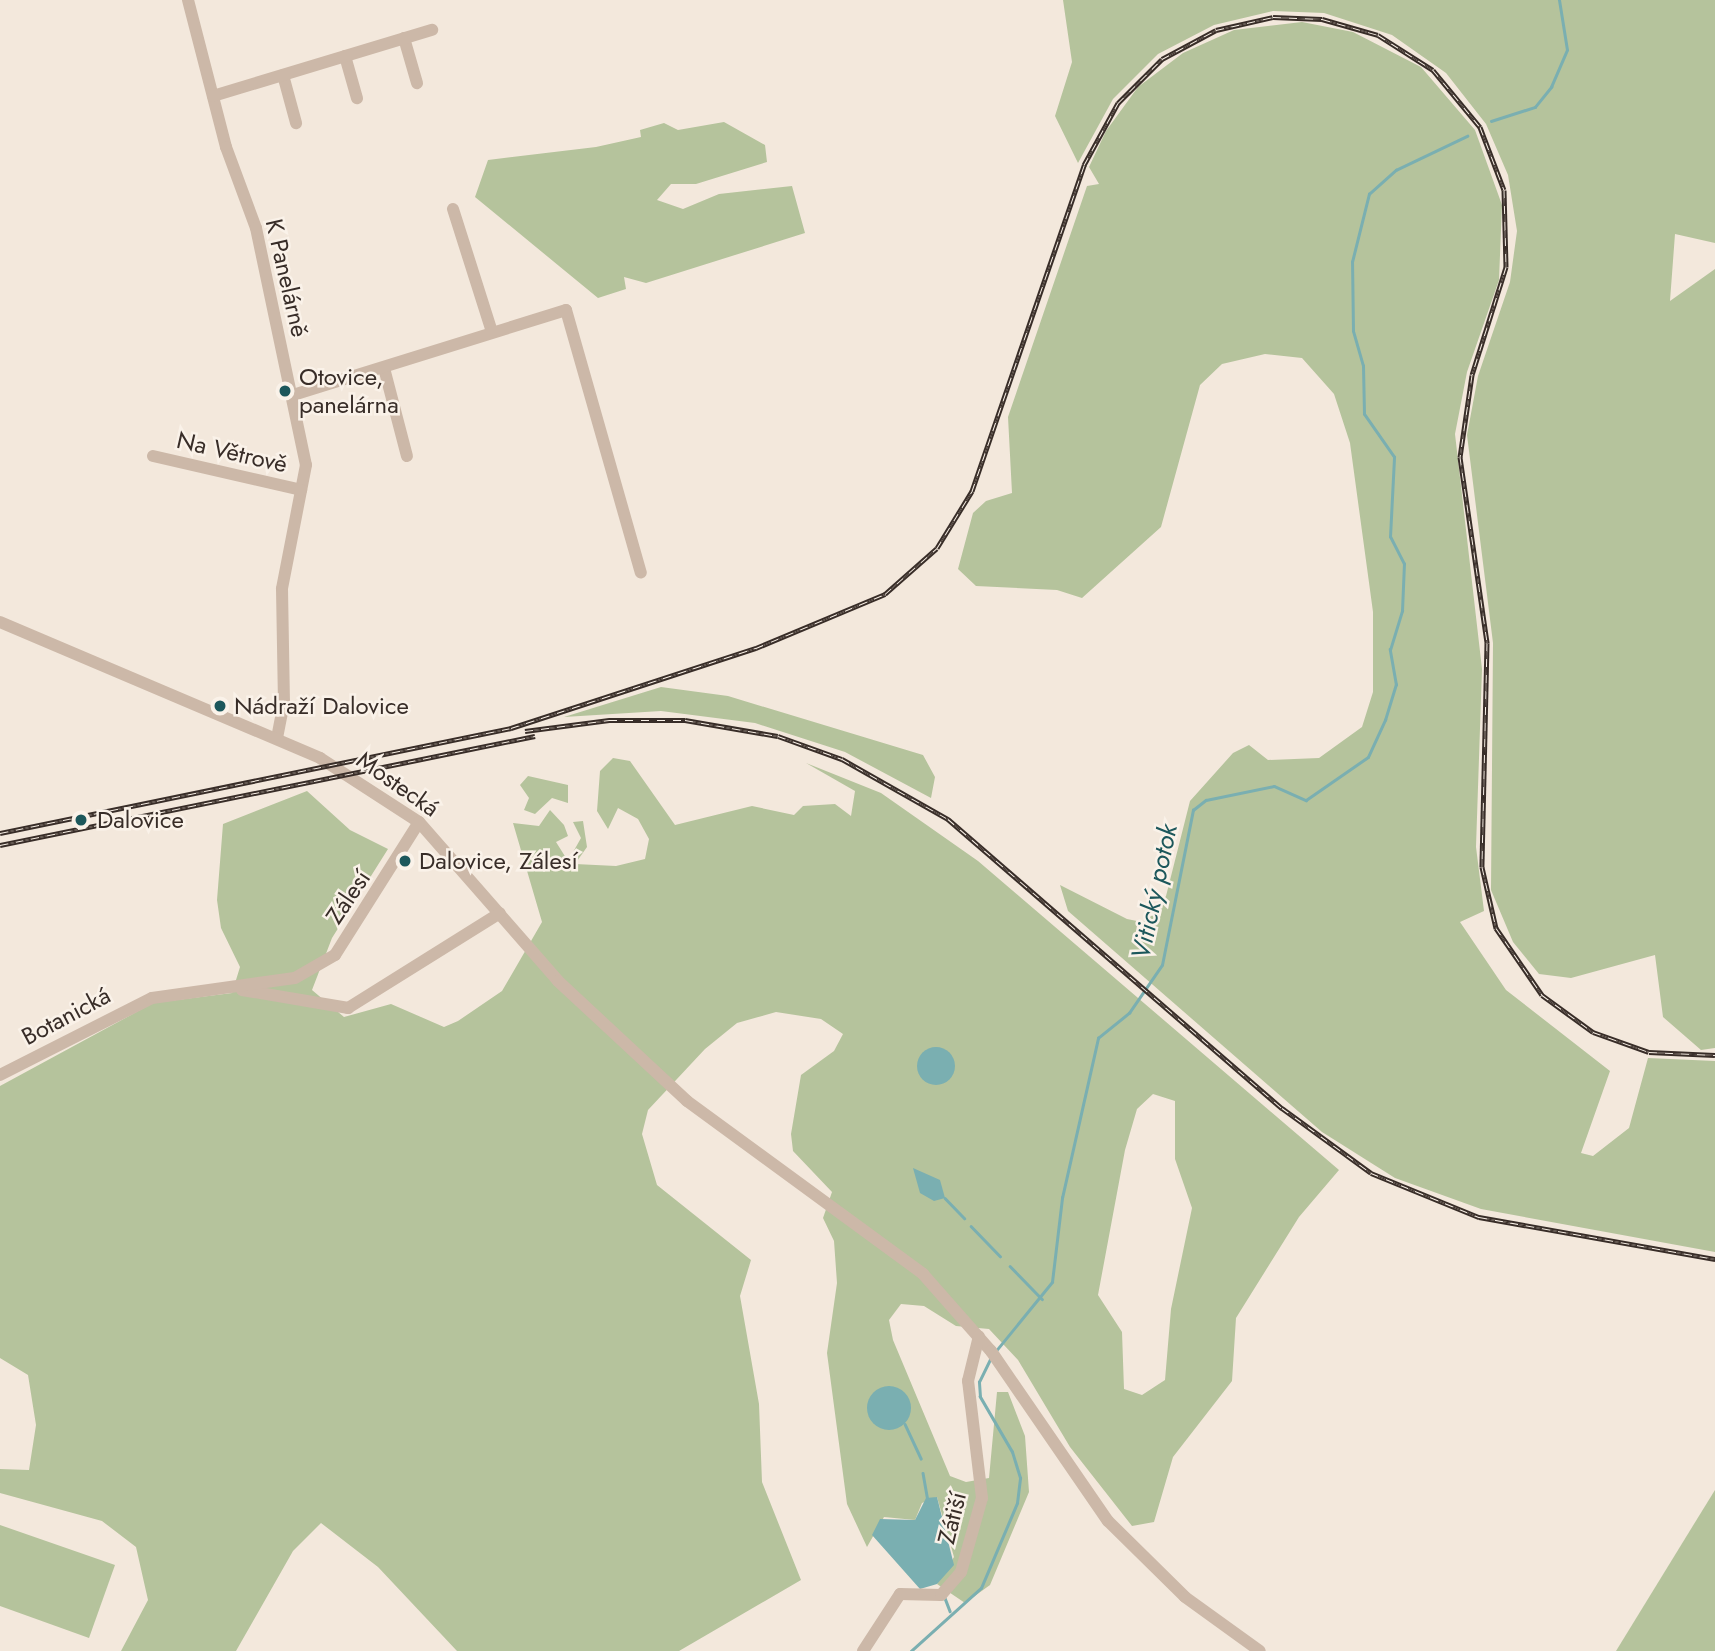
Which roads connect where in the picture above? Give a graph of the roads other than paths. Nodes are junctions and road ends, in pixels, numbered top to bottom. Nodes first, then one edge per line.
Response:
1 (188, 0) edge
2 (432, 30) dead end
3 (404, 38) junction
4 (345, 56) junction
5 (283, 75) junction
6 (417, 83) dead end
7 (212, 96) junction
8 (357, 98) dead end
9 (296, 123) dead end
10 (453, 209) dead end
11 (492, 332) junction
12 (384, 368) junction
13 (292, 395) junction
14 (153, 456) dead end
15 (407, 456) dead end
16 (301, 490) junction
17 (641, 573) dead end
18 (0, 622) edge
19 (277, 738) junction
20 (419, 822) junction
21 (500, 914) junction
22 (295, 978) joint
23 (228, 988) junction
24 (0, 1074) edge
25 (979, 1336) junction
26 (863, 1651) edge
27 (1260, 1651) edge

1 - 7 street, K Panelárně
2 - 3 street
3 - 4 street
3 - 6 street
4 - 5 street
4 - 8 street
5 - 7 street
5 - 9 street
7 - 13 street, K Panelárně
10 - 11 street
11 - 12 street
11 - 17 street
12 - 13 street
12 - 15 street
13 - 16 street, K Panelárně
14 - 16 street, Na Větrově
16 - 19 street, K Panelárně
18 - 19 street, Mostecká
19 - 20 street, Mostecká
20 - 21 street, Mostecká
20 - 22 street, Zálesí
21 - 23 street
21 - 25 street, Mostecká
22 - 23 street, Botanická
23 - 24 street, Botanická
25 - 26 street, Zátiší
25 - 27 street, Mostecká

